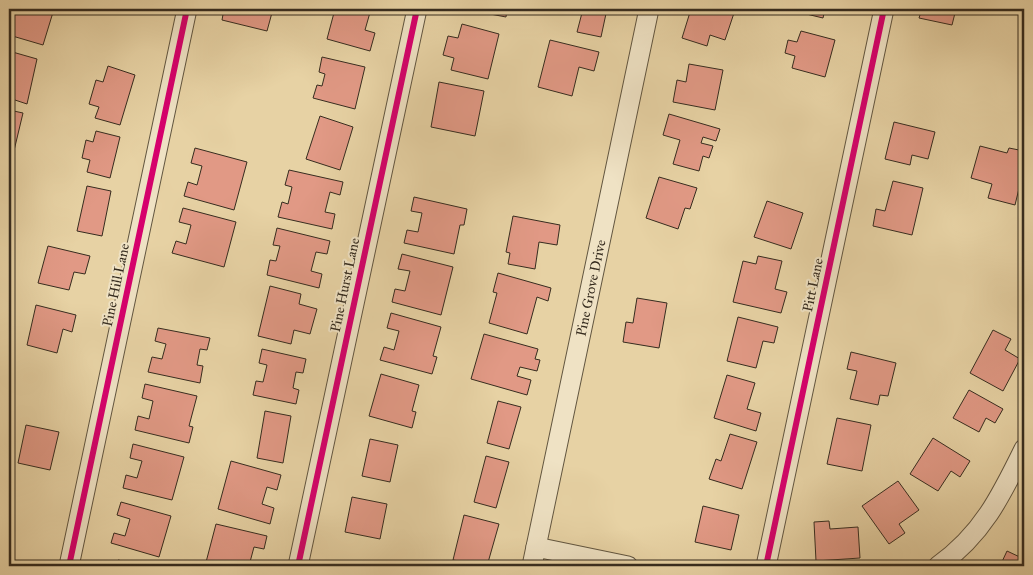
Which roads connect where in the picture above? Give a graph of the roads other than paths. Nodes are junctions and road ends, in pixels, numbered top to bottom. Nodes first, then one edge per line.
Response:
1 (187, 9) edge
2 (416, 9) edge
3 (649, 9) edge
4 (884, 9) edge
5 (1024, 449) edge
6 (536, 547) junction
7 (69, 566) edge
8 (298, 566) edge
9 (532, 566) edge
10 (628, 566) edge
11 (766, 566) edge
12 (938, 566) edge

1 - 7 street, Pine Hill Lane
2 - 8 street, Pine Hurst Lane
3 - 6 street, Pine Grove Drive
4 - 11 street, Pitt Lane
5 - 12 street
6 - 9 street, Pine Grove Drive
6 - 10 street

